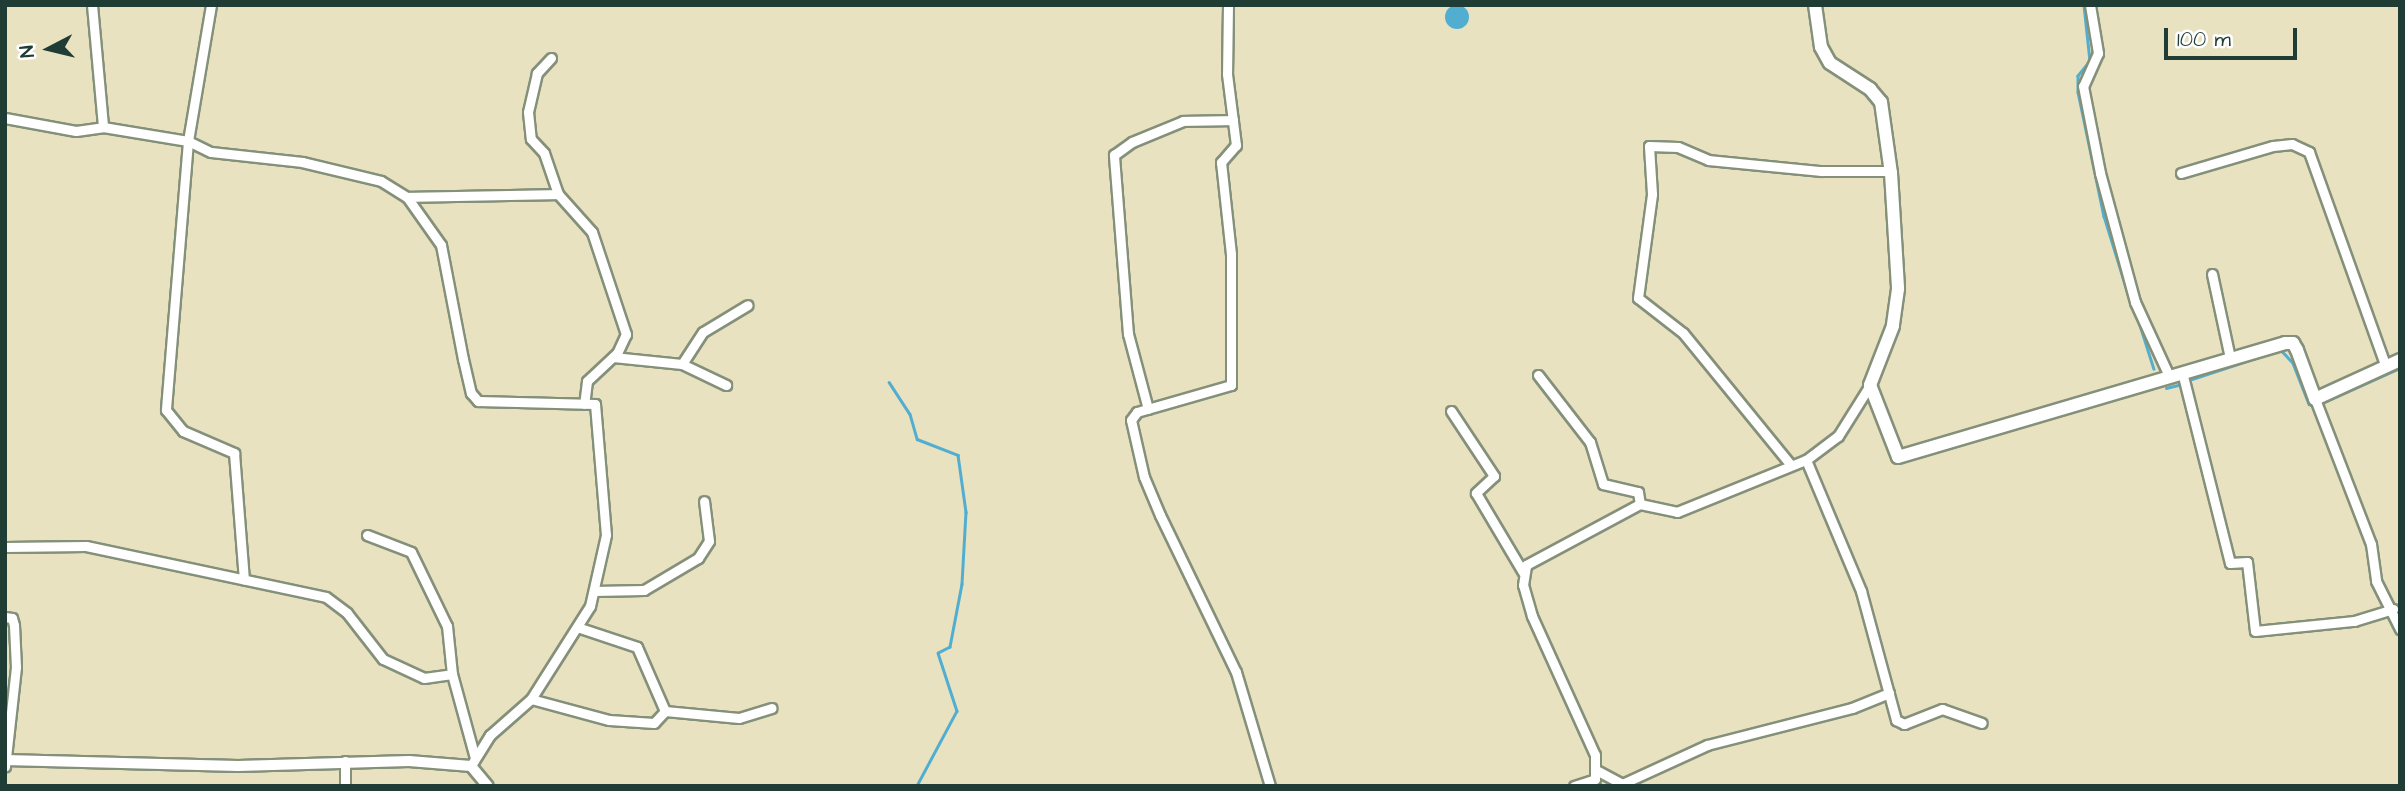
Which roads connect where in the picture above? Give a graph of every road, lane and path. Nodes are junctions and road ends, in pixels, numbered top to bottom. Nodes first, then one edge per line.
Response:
1 (92, 5) edge
2 (211, 5) edge
3 (1228, 5) edge
4 (1815, 5) edge
5 (2090, 5) edge
6 (551, 58) dead end
7 (5, 118) edge
8 (1233, 120) junction
9 (103, 127) junction
10 (188, 141) junction
11 (1891, 171) junction
12 (2181, 173) dead end
13 (558, 194) junction
14 (407, 197) junction
15 (2212, 274) dead end
16 (748, 305) dead end
17 (613, 357) junction
18 (2230, 358) junction
19 (2400, 360) edge
20 (682, 364) junction
21 (2386, 366) junction
22 (2176, 374) junction
23 (1538, 375) dead end
24 (726, 385) dead end
25 (1870, 385) junction
26 (2315, 399) junction
27 (584, 404) junction
28 (1148, 409) junction
29 (1451, 411) dead end
30 (1806, 460) junction
31 (1790, 464) junction
32 (704, 501) dead end
33 (1640, 504) junction
34 (367, 535) dead end
35 (5, 547) edge
36 (1523, 572) junction
37 (244, 580) junction
38 (594, 591) junction
39 (2393, 609) junction
40 (5, 617) edge
41 (577, 626) junction
42 (2400, 629) edge
43 (452, 674) junction
44 (1889, 693) junction
45 (531, 699) junction
46 (772, 708) dead end
47 (665, 711) junction
48 (1982, 723) dead end
49 (6, 760) edge
50 (345, 761) junction
51 (473, 762) junction
52 (5, 766) edge
53 (1598, 771) junction
54 (345, 786) edge
55 (488, 786) edge
56 (1270, 786) edge
57 (1574, 786) edge

1 - 9 street
2 - 10 street
3 - 8 street
4 - 11 main road
5 - 22 street
6 - 13 street
7 - 9 street
8 - 28 street
8 - 28 street
9 - 10 street
10 - 14 street
10 - 37 street
11 - 25 main road
11 - 31 street
12 - 21 street
13 - 14 street
13 - 17 street
14 - 27 street
15 - 18 street
16 - 20 street
17 - 20 street
17 - 27 street
18 - 22 main road
18 - 26 main road
19 - 21 main road
20 - 24 street
21 - 26 main road
22 - 25 main road
22 - 39 street
23 - 33 street
25 - 30 street
26 - 39 street
27 - 38 street
28 - 56 street
29 - 36 street
30 - 31 street
30 - 44 street
31 - 33 street
32 - 38 street
33 - 36 street
34 - 43 street
35 - 37 street
36 - 53 street
37 - 43 street
38 - 41 street
39 - 42 street
40 - 49 street
41 - 45 street
41 - 47 street
43 - 51 street
44 - 48 street
44 - 53 street
45 - 47 street
45 - 51 street
46 - 47 street
49 - 50 street
49 - 52 street
50 - 51 street
50 - 54 street
51 - 55 street
53 - 57 street

